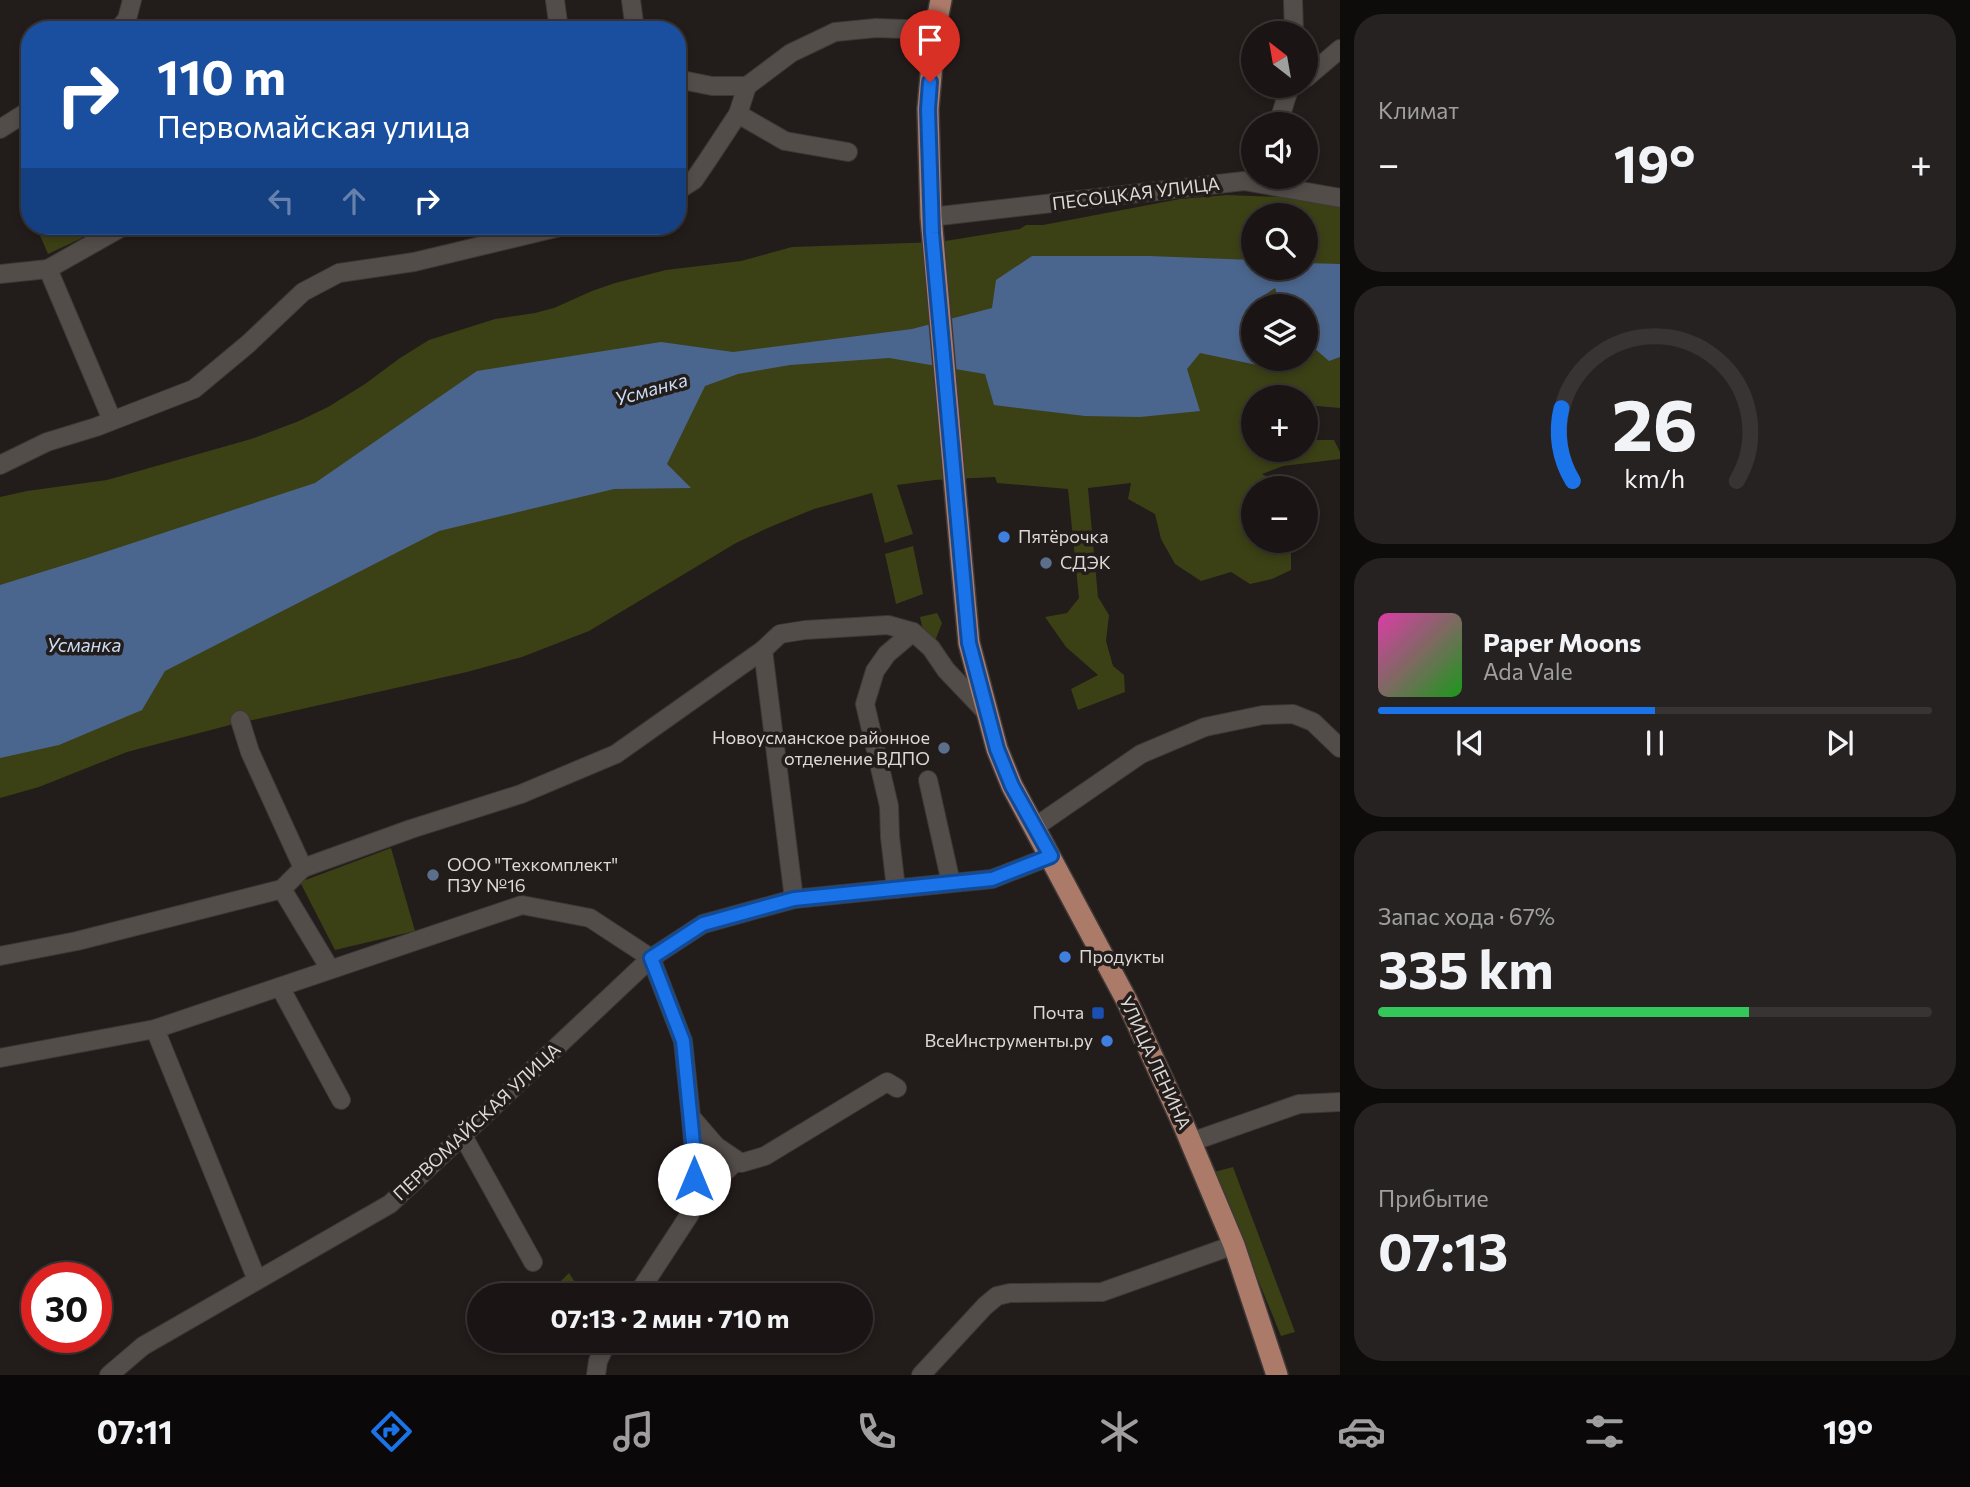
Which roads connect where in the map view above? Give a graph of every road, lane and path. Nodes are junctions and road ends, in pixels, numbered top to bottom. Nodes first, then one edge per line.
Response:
1 (132, 0) edge
2 (555, 0) edge
3 (631, 0) edge
4 (941, 0) edge
5 (1293, 0) edge
6 (125, 21) edge
7 (558, 21) edge
8 (634, 21) edge
9 (1294, 21) edge
10 (935, 30) junction
11 (1340, 49) edge
12 (1318, 68) edge
13 (686, 81) edge
14 (747, 86) junction
15 (738, 114) junction
16 (21, 116) edge
17 (0, 129) edge
18 (848, 152) dead end
19 (1241, 178) edge
20 (686, 185) edge
21 (1299, 189) edge
22 (1340, 198) edge
23 (932, 225) junction
24 (108, 235) edge
25 (526, 235) edge
26 (48, 269) junction
27 (0, 274) edge
28 (112, 420) junction
29 (0, 465) edge
30 (913, 632) junction
31 (763, 650) junction
32 (986, 712) junction
33 (240, 720) dead end
34 (1340, 748) edge
35 (928, 780) dead end
36 (1035, 827) junction
37 (1051, 856) junction
38 (303, 868) junction
39 (951, 883) junction
40 (282, 889) junction
41 (896, 889) junction
42 (794, 899) junction
43 (0, 956) edge
44 (651, 958) junction
45 (330, 969) junction
46 (279, 987) junction
47 (155, 1029) junction
48 (0, 1058) edge
49 (897, 1088) dead end
50 (341, 1100) dead end
51 (1340, 1102) edge
52 (691, 1117) junction
53 (463, 1136) junction
54 (1191, 1142) junction
55 (736, 1160) junction
56 (694, 1179) junction
57 (1234, 1245) junction
58 (533, 1262) dead end
59 (257, 1280) junction
60 (645, 1283) edge
61 (602, 1353) edge
62 (109, 1375) edge
63 (596, 1375) edge
64 (921, 1375) edge
65 (1277, 1375) edge

1 - 6 street
2 - 7 street
3 - 8 street
4 - 10 main road
5 - 9 street
10 - 14 street
10 - 23 main road
11 - 12 street
13 - 14 street
14 - 15 street
15 - 18 street
15 - 20 street
16 - 17 street
19 - 23 street, ПЕСОЦКАЯ УЛИЦА
21 - 22 street, ПЕСОЦКАЯ УЛИЦА
23 - 32 main road, УЛИЦА ЛЕНИНА
24 - 26 street
25 - 28 street
26 - 27 street
26 - 28 street
28 - 29 street
30 - 31 street
30 - 32 street
30 - 41 street
31 - 38 street
31 - 42 street
32 - 36 main road, УЛИЦА ЛЕНИНА
33 - 38 street
34 - 36 street
35 - 39 street
36 - 37 main road, УЛИЦА ЛЕНИНА
37 - 39 street, ПЕРВОМАЙСКАЯ УЛИЦА
37 - 54 main road, УЛИЦА ЛЕНИНА
38 - 40 street
39 - 41 street, ПЕРВОМАЙСКАЯ УЛИЦА
40 - 43 street
40 - 45 street
41 - 42 street, ПЕРВОМАЙСКАЯ УЛИЦА
42 - 44 street, ПЕРВОМАЙСКАЯ УЛИЦА
44 - 45 street
44 - 52 street
44 - 53 street, ПЕРВОМАЙСКАЯ УЛИЦА
45 - 46 street
46 - 47 street
46 - 50 street
47 - 48 street
47 - 59 street
49 - 55 street
51 - 54 street
52 - 55 street
52 - 56 street
53 - 58 street
53 - 59 street, ПЕРВОМАЙСКАЯ УЛИЦА
54 - 57 main road, УЛИЦА ЛЕНИНА
55 - 56 street
56 - 60 street
57 - 64 street
57 - 65 main road, УЛИЦА ЛЕНИНА
59 - 62 street, ПЕРВОМАЙСКАЯ УЛИЦА
61 - 63 street

